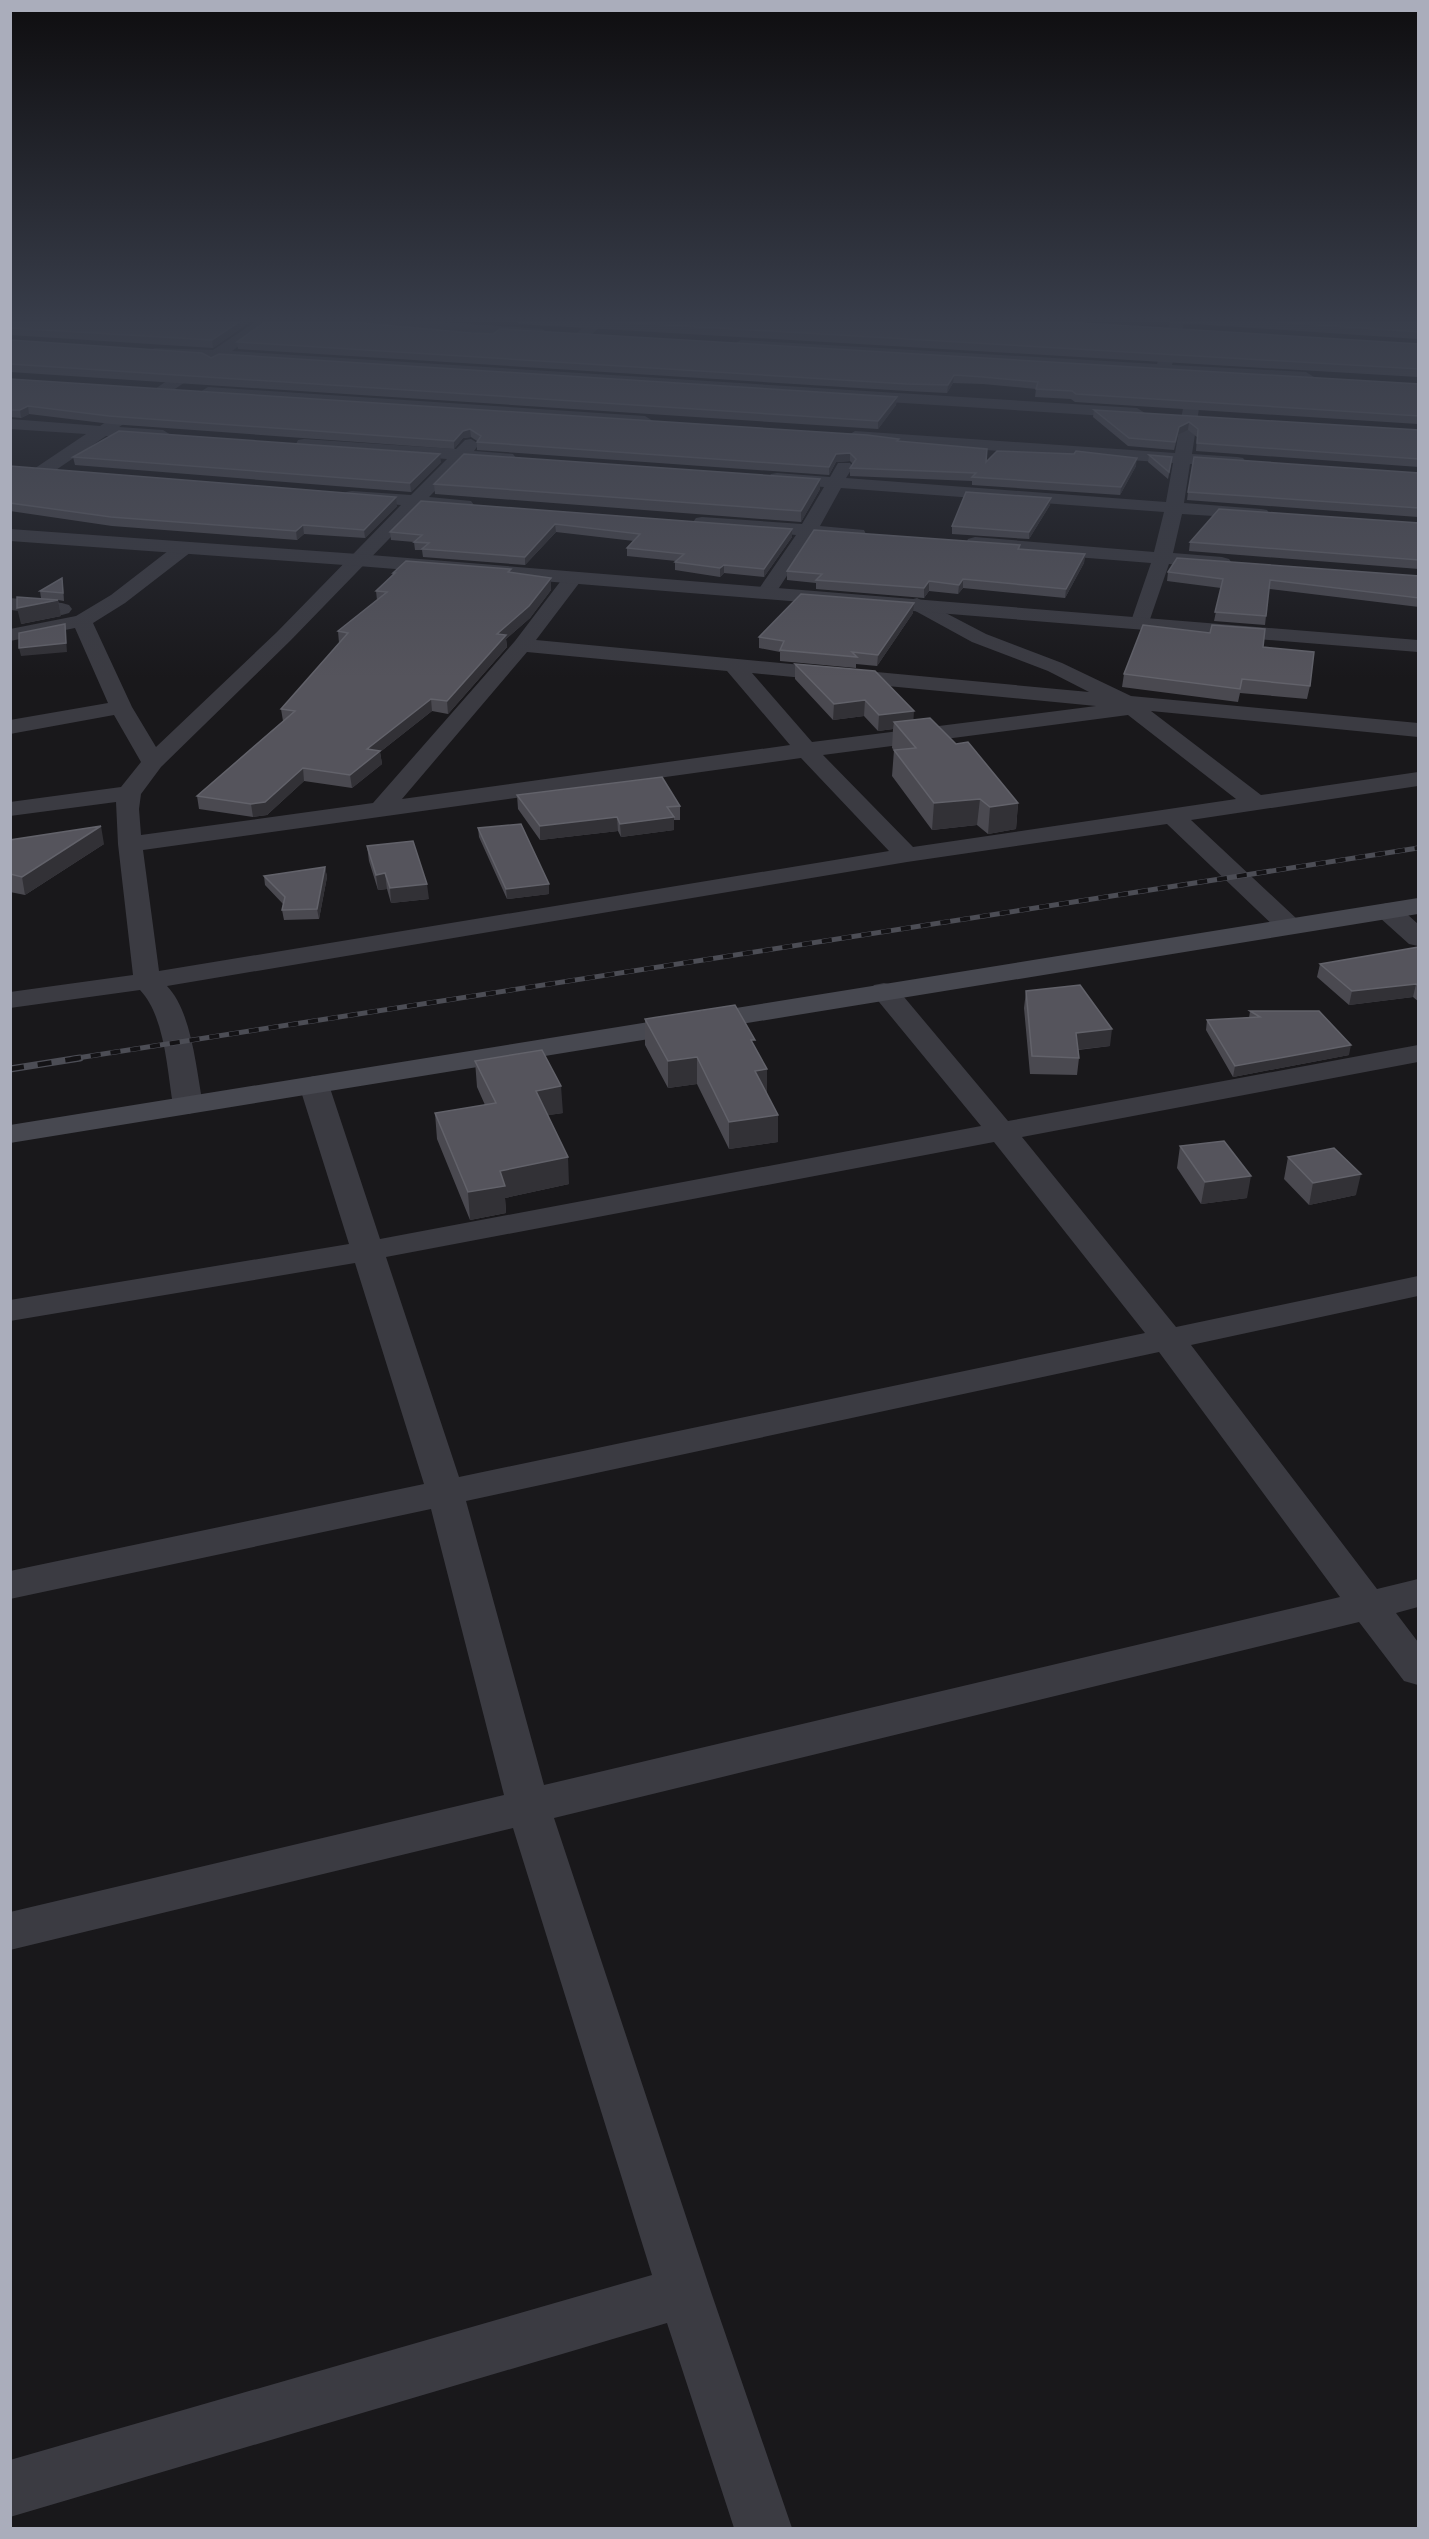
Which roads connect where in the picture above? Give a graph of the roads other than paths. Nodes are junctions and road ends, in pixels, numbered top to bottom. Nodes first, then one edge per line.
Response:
1 (90, 440) edge
2 (475, 440) edge
3 (860, 440) edge
4 (925, 440) edge
5 (1186, 440) edge
6 (282, 443) edge
7 (460, 455) junction
8 (1183, 459) junction
9 (530, 460) edge
10 (1254, 463) edge
11 (10, 469) edge
12 (42, 471) junction
13 (66, 473) edge
14 (764, 477) edge
15 (835, 483) junction
16 (10, 492) edge
17 (333, 494) edge
18 (414, 501) junction
19 (486, 506) edge
20 (1174, 508) junction
21 (1279, 515) edge
22 (688, 521) edge
23 (808, 530) junction
24 (10, 535) edge
25 (879, 536) edge
26 (961, 542) edge
27 (184, 548) junction
28 (1162, 558) junction
29 (358, 560) junction
30 (1244, 564) edge
31 (573, 578) junction
32 (766, 593) junction
33 (10, 604) edge
34 (917, 604) junction
35 (91, 616) junction
36 (1140, 624) junction
37 (10, 635) edge
38 (522, 645) junction
39 (1419, 646) edge
40 (735, 667) junction
41 (1127, 704) junction
42 (121, 707) junction
43 (10, 727) edge
44 (1419, 730) edge
45 (806, 750) junction
46 (153, 762) junction
47 (1419, 779) edge
48 (129, 793) junction
49 (1255, 802) junction
50 (10, 809) edge
51 (379, 811) junction
52 (1173, 816) junction
53 (130, 844) junction
54 (907, 855) junction
55 (1419, 906) edge
56 (1388, 911) junction
57 (1289, 926) junction
58 (1419, 938) edge
59 (147, 981) junction
60 (884, 991) junction
61 (10, 1000) edge
62 (1419, 1053) edge
63 (314, 1085) junction
64 (188, 1105) junction
65 (1003, 1131) junction
66 (10, 1134) edge
67 (367, 1251) junction
68 (1419, 1286) edge
69 (10, 1311) edge
70 (1168, 1339) junction
71 (445, 1492) junction
72 (10, 1585) edge
73 (1419, 1593) edge
74 (1368, 1606) junction
75 (1419, 1670) edge
76 (528, 1805) junction
77 (10, 1931) edge
78 (684, 2292) junction
79 (10, 2489) edge
80 (763, 2529) edge

1 - 12 street
2 - 7 street
3 - 15 street
4 - 8 street
5 - 8 street
6 - 7 street
7 - 9 street
7 - 18 street
8 - 10 street
8 - 20 street
11 - 12 street
12 - 13 street
12 - 16 street
14 - 15 street
15 - 20 street
15 - 23 street
17 - 18 street
18 - 19 street
18 - 29 street
20 - 21 street
20 - 28 street
22 - 23 street
23 - 25 street
23 - 32 street
24 - 27 street
26 - 28 street
27 - 29 street
27 - 35 street
28 - 30 street
28 - 36 street
29 - 31 street
29 - 46 street
31 - 32 street
31 - 38 street
32 - 34 street
33 - 35 street
34 - 36 street
34 - 41 street
35 - 37 street
35 - 42 street
36 - 39 street
38 - 40 street
38 - 51 street
40 - 41 street
40 - 45 street
41 - 44 street
41 - 45 street
41 - 49 street
42 - 43 street
42 - 46 street
45 - 51 street
45 - 54 street
46 - 48 street
47 - 49 street
48 - 50 street
48 - 53 street
49 - 52 street
51 - 53 street
52 - 54 street
52 - 57 street
53 - 59 street
54 - 59 street
55 - 56 main road
56 - 57 main road
56 - 58 street
57 - 60 main road
59 - 61 street
59 - 64 street
60 - 63 main road
60 - 65 street
62 - 65 street
63 - 64 main road
63 - 67 street
64 - 66 main road
65 - 67 street
65 - 70 street
67 - 69 street
67 - 71 street
68 - 70 street
70 - 71 street
70 - 74 street
71 - 72 street
71 - 76 street
73 - 74 street
74 - 75 street
74 - 76 street
76 - 77 street
76 - 78 street
78 - 79 street
78 - 80 street

